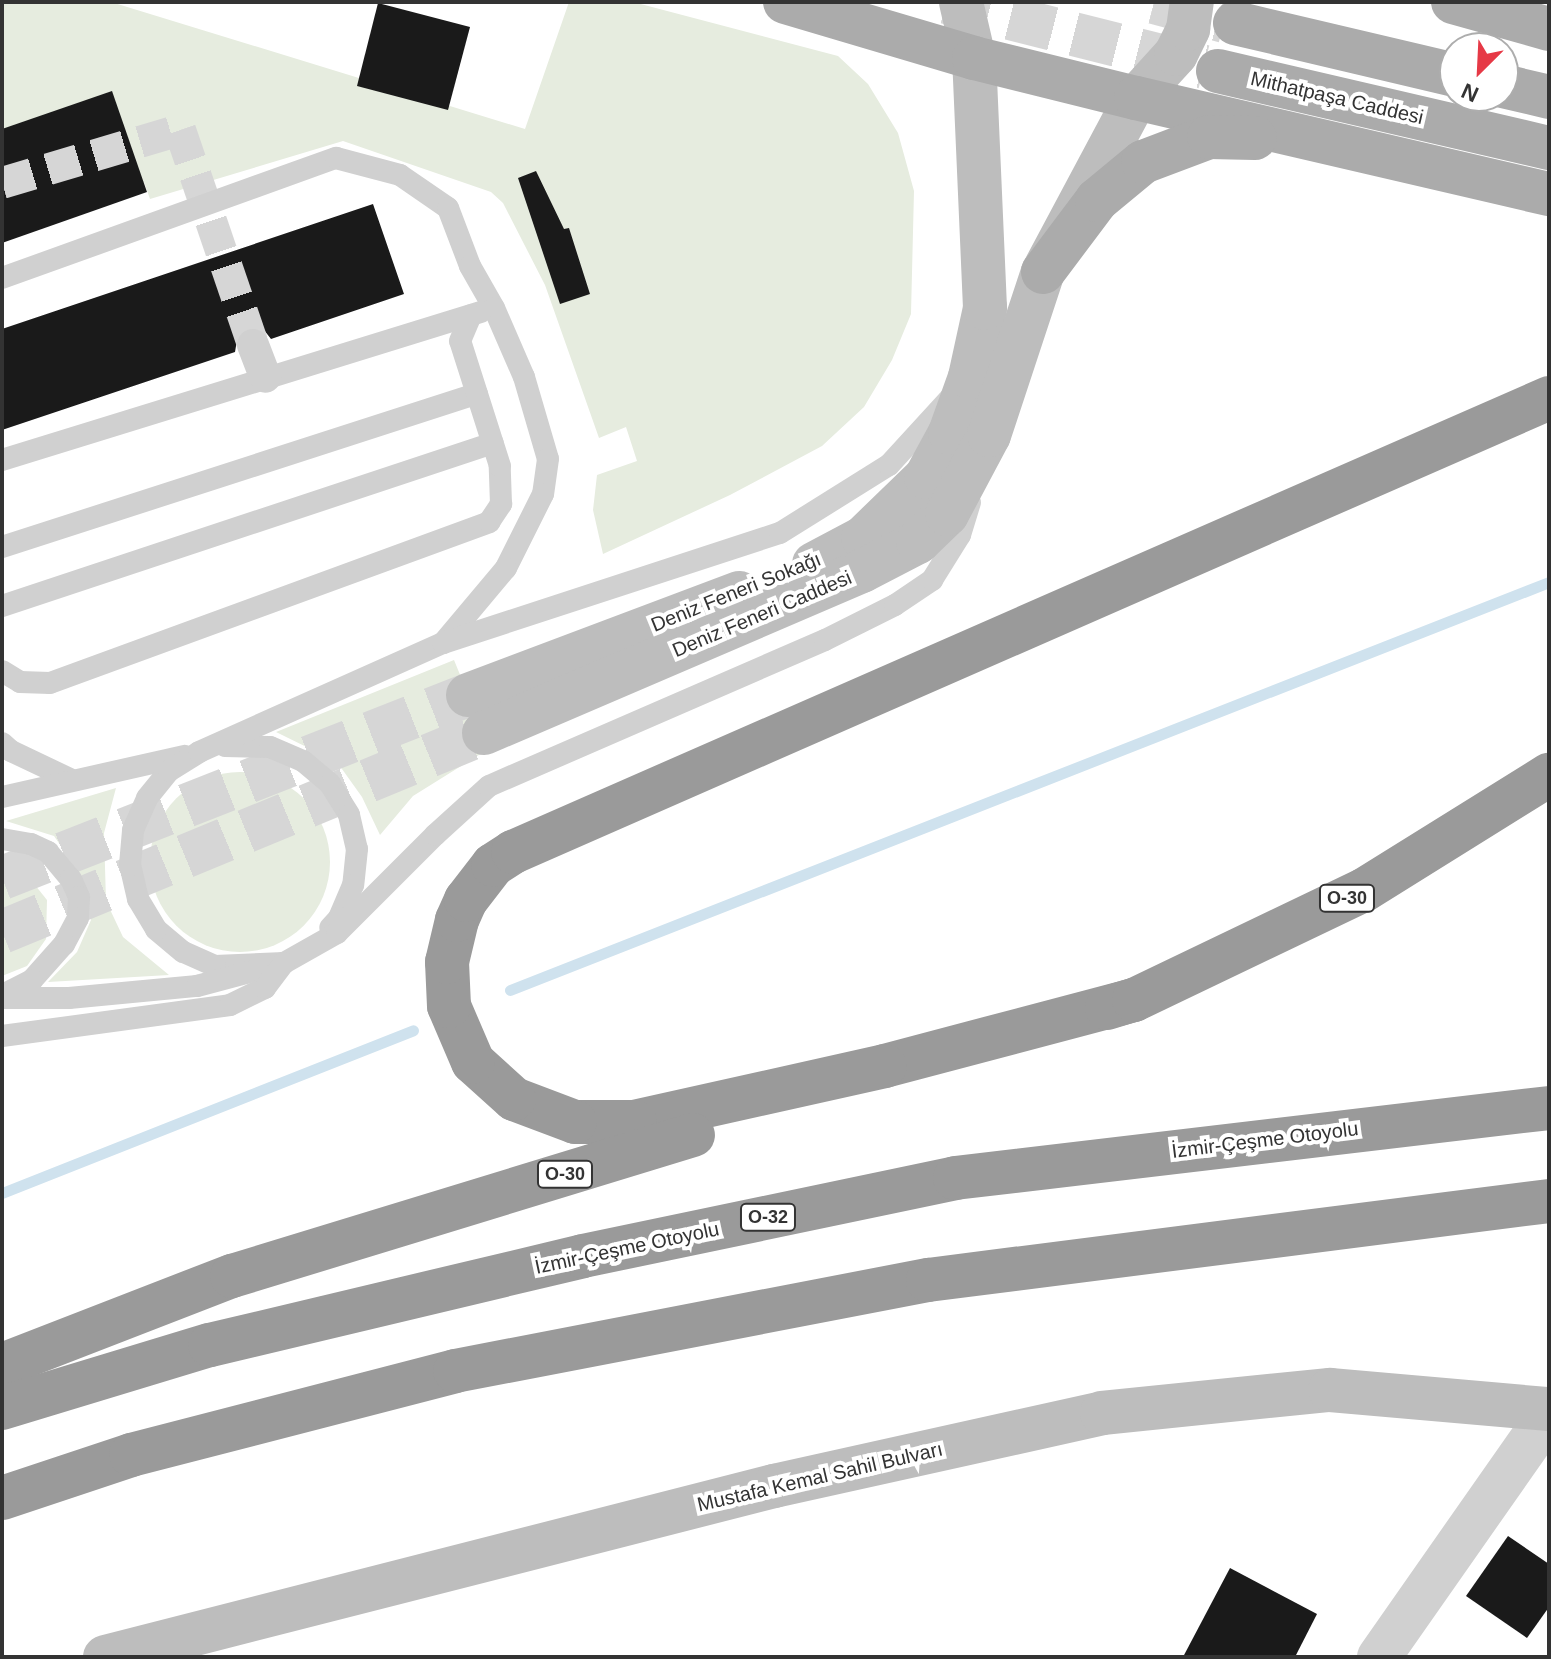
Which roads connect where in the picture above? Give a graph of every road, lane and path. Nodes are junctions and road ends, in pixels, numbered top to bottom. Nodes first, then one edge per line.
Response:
1 (785, 2) edge
2 (961, 2) edge
3 (1192, 2) edge
4 (1453, 2) edge
5 (1235, 23) tunnel mouth
6 (1549, 29) edge
7 (974, 58) junction
8 (1218, 71) tunnel mouth
9 (1439, 71) edge
10 (1519, 90) edge
11 (1549, 97) edge
12 (1136, 98) junction
13 (1315, 139) junction
14 (1549, 148) edge
15 (1549, 194) edge
16 (1043, 272) junction
17 (2, 278) edge
18 (494, 308) junction
19 (471, 315) junction
20 (253, 345) tunnel mouth
21 (265, 377) junction
22 (970, 377) junction
23 (477, 394) junction
24 (1549, 398) edge
25 (989, 435) junction
26 (493, 443) junction
27 (2, 460) edge
28 (2, 547) edge
29 (2, 606) edge
30 (443, 643) junction
31 (2, 671) edge
32 (476, 714) joint
33 (2, 743) edge
34 (199, 752) junction
35 (1549, 775) edge
36 (72, 780) junction
37 (2, 797) edge
38 (2, 839) edge
39 (284, 963) junction
40 (2, 996) edge
41 (1134, 1000) junction
42 (2, 1036) edge
43 (1549, 1108) edge
44 (1549, 1201) edge
45 (2, 1365) edge
46 (2, 1408) edge
47 (1549, 1411) edge
48 (2, 1498) edge
49 (105, 1657) edge
50 (1379, 1657) edge

1 - 7 main road
2 - 7 main road
3 - 12 main road
4 - 6 main road
5 - 9 main road
7 - 12 main road
7 - 22 main road
8 - 14 main road, Mithatpaşa Caddesi
10 - 11 main road
12 - 13 main road
12 - 16 main road
13 - 15 main road
13 - 16 main road
16 - 25 main road
17 - 18 lane
18 - 19 lane
18 - 30 lane
19 - 21 lane
19 - 23 lane
20 - 21 street
21 - 27 lane
22 - 30 lane
22 - 32 main road, Deniz Feneri Sokağı
23 - 26 lane
23 - 28 lane
24 - 41 highway
25 - 32 main road, Deniz Feneri Caddesi
25 - 39 lane
26 - 29 lane
26 - 31 lane
30 - 34 lane
33 - 36 lane
34 - 36 lane
34 - 39 lane
34 - 39 lane
35 - 41 highway, O-30
36 - 37 lane
38 - 40 lane
39 - 40 lane
39 - 42 lane
41 - 45 highway, O-30
43 - 46 highway, İzmir-Çeşme Otoyolu / O-32
44 - 48 highway
47 - 49 main road, Mustafa Kemal Sahil Bulvarı
47 - 50 street

